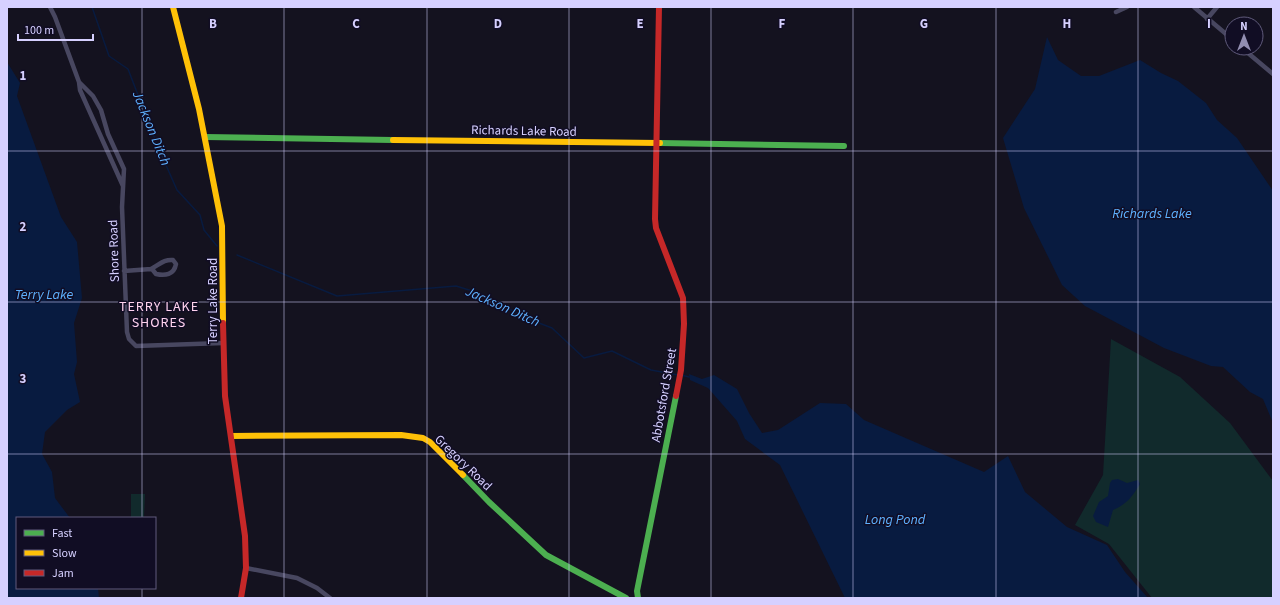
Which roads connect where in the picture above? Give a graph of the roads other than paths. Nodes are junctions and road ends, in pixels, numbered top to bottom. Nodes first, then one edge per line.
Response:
1 (50, 7) edge
2 (173, 7) edge
3 (659, 7) edge
4 (1127, 7) edge
5 (1194, 7) edge
6 (1217, 7) edge
7 (1116, 12) dead end
8 (1207, 19) junction
9 (1224, 33) edge
10 (1252, 56) edge
11 (1273, 74) edge
12 (78, 82) junction
13 (204, 137) junction
14 (657, 143) junction
15 (844, 146) dead end
16 (123, 186) junction
17 (151, 269) junction
18 (124, 271) junction
19 (222, 344) junction
20 (231, 436) junction
21 (246, 568) junction
22 (241, 598) edge
23 (330, 598) edge
24 (626, 598) edge
25 (638, 598) edge

1 - 12 street, Shore Road
2 - 13 street, Terry Lake Road
3 - 14 street, Abbotsford Street
4 - 7 street
5 - 8 street
6 - 8 street
8 - 9 street
10 - 11 street
12 - 16 street, Shore Road
12 - 16 street, Shore Road
13 - 14 street, Richards Lake Road
13 - 19 street, Terry Lake Road
14 - 15 street, Richards Lake Road
14 - 25 street, Abbotsford Street
16 - 18 street, Shore Road
17 - 17 street
17 - 18 street
18 - 19 street, Shore Road
19 - 20 street, Terry Lake Road
20 - 21 street, Terry Lake Road
20 - 24 street, Gregory Road
21 - 22 street, Terry Lake Road
21 - 23 street

